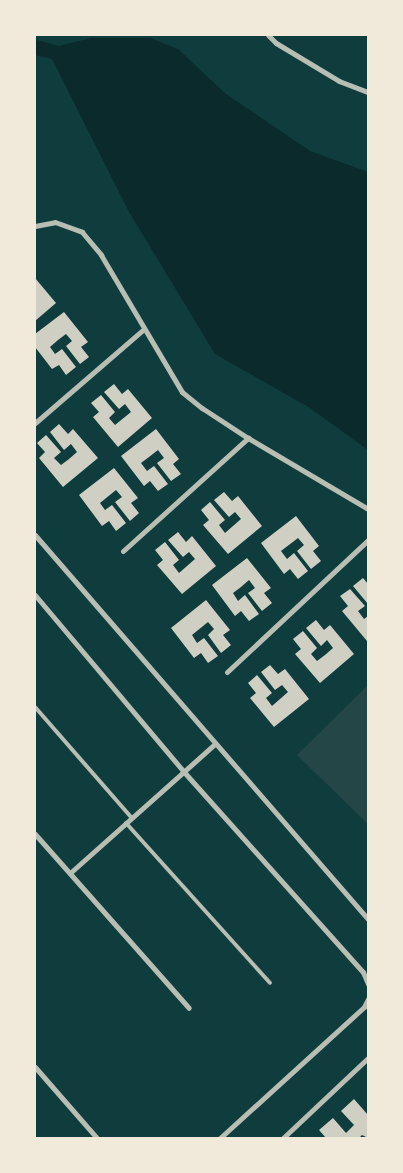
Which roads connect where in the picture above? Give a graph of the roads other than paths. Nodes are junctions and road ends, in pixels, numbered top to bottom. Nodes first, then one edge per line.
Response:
1 (268, 35) edge
2 (368, 92) edge
3 (35, 226) edge
4 (144, 329) junction
5 (35, 423) edge
6 (248, 438) junction
7 (368, 509) edge
8 (35, 535) edge
9 (368, 540) edge
10 (123, 551) dead end
11 (35, 595) edge
12 (227, 672) dead end
13 (35, 707) edge
14 (215, 744) junction
15 (184, 772) junction
16 (132, 818) junction
17 (126, 823) junction
18 (35, 834) edge
19 (70, 873) junction
20 (368, 918) edge
21 (270, 983) dead end
22 (368, 984) edge
23 (368, 999) edge
24 (189, 1008) dead end
25 (368, 1058) edge
26 (36, 1069) edge
27 (98, 1138) edge
28 (220, 1138) edge
29 (283, 1138) edge

1 - 2 street
3 - 4 street
4 - 5 street
4 - 6 street
6 - 7 street
6 - 10 street
8 - 14 street
9 - 12 street
11 - 15 street
13 - 16 lane
14 - 15 street
14 - 20 street
15 - 16 street
15 - 22 street
16 - 17 street
17 - 19 street
17 - 21 lane
18 - 19 street
19 - 24 street
23 - 28 street
25 - 29 street
26 - 27 street

